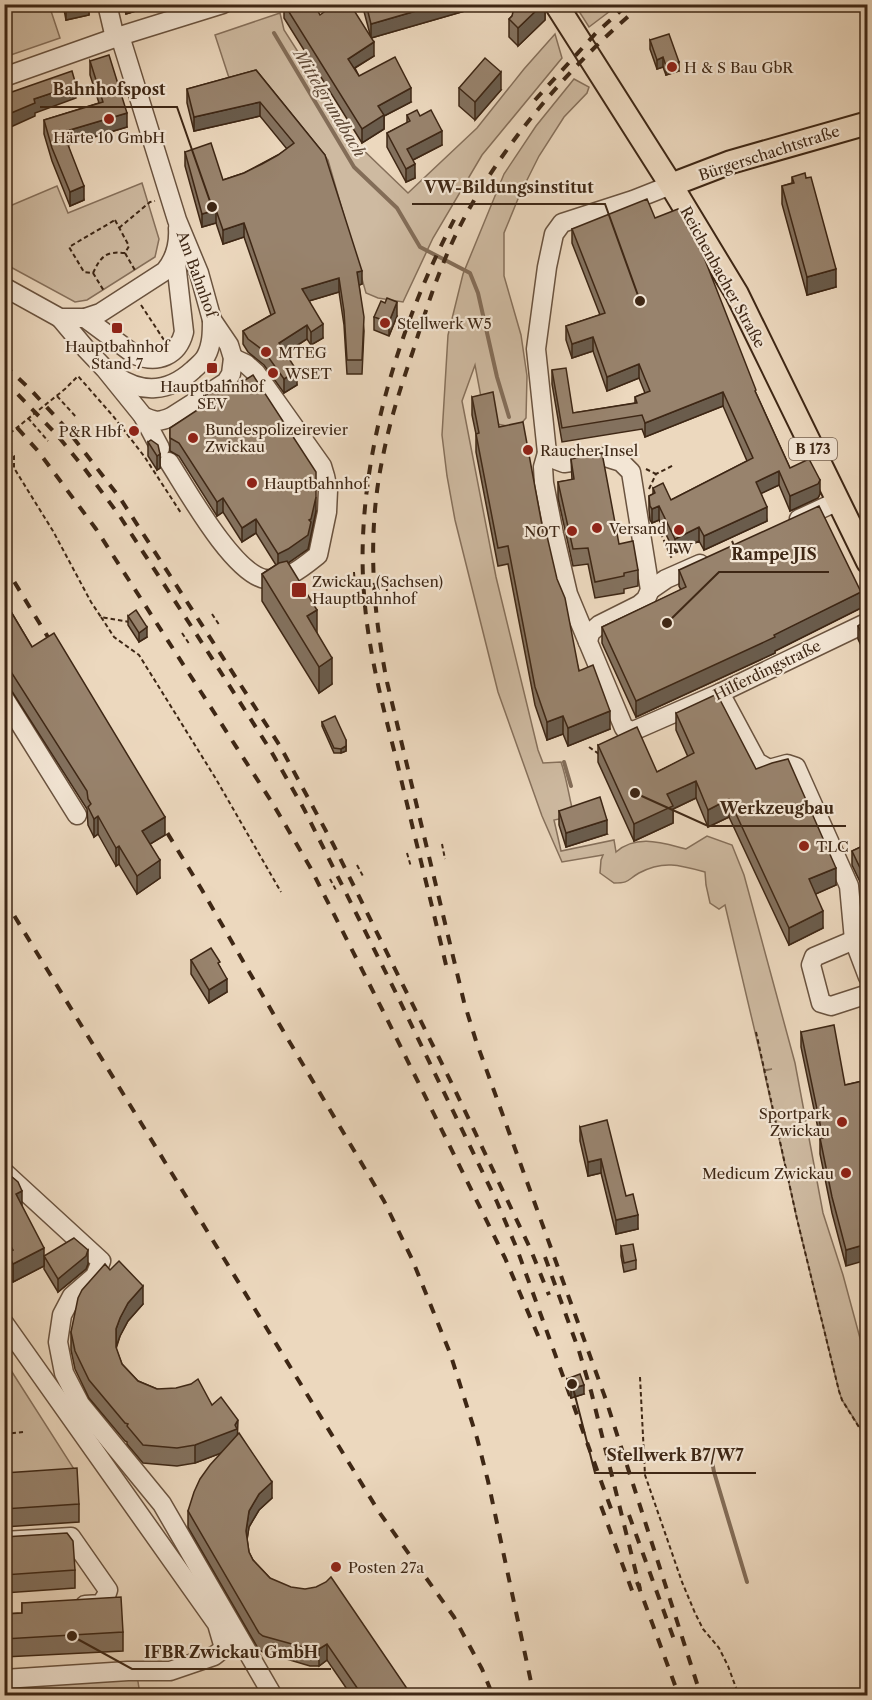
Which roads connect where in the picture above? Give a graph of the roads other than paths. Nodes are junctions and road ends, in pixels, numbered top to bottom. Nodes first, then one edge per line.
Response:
1 (106, 4) edge
2 (223, 4) edge
3 (556, 4) edge
4 (117, 37) junction
5 (4, 77) edge
6 (867, 123) edge
7 (671, 185) junction
8 (177, 220) junction
9 (175, 254) junction
10 (4, 286) edge
11 (60, 318) junction
12 (85, 318) junction
13 (212, 320) junction
14 (233, 358) junction
15 (105, 369) junction
16 (143, 416) junction
17 (547, 453) junction
18 (838, 501) junction
19 (779, 528) edge
20 (715, 557) edge
21 (867, 562) edge
22 (650, 590) junction
23 (867, 622) edge
24 (588, 642) junction
25 (720, 693) junction
26 (4, 698) edge
27 (77, 815) dead end
28 (867, 900) edge
29 (850, 908) junction
30 (854, 940) junction
31 (867, 977) edge
32 (867, 994) edge
33 (4, 1172) edge
34 (4, 1323) edge
35 (4, 1541) edge
36 (67, 1606) edge
37 (239, 1636) junction
38 (224, 1648) junction
39 (4, 1679) edge
40 (273, 1695) edge

1 - 4 street, Am Bahnhof
2 - 4 street
3 - 7 main road, Reichenbacher Straße / B 173
4 - 5 street
4 - 8 street, Am Bahnhof
6 - 7 main road, Bürgerschachtstraße
7 - 17 street
7 - 18 main road, Reichenbacher Straße / B 173
8 - 9 street, Am Bahnhof
8 - 13 street, Am Bahnhof
9 - 12 street, Am Bahnhof
9 - 12 street
10 - 11 street
11 - 12 street, Am Bahnhof
11 - 15 street
13 - 14 street, Am Bahnhof
13 - 15 street
14 - 16 street
14 - 16 street
15 - 16 street
17 - 22 street
17 - 24 street
18 - 19 street
18 - 21 main road, Reichenbacher Straße / B 173
20 - 22 street
22 - 24 street
23 - 25 street, Hilferdingstraße
24 - 25 street, Hilferdingstraße
25 - 29 street
26 - 27 street
28 - 29 street
29 - 30 street
30 - 31 street
30 - 32 street
33 - 37 street
34 - 38 street
35 - 36 street
37 - 38 street
37 - 40 street
38 - 39 street

